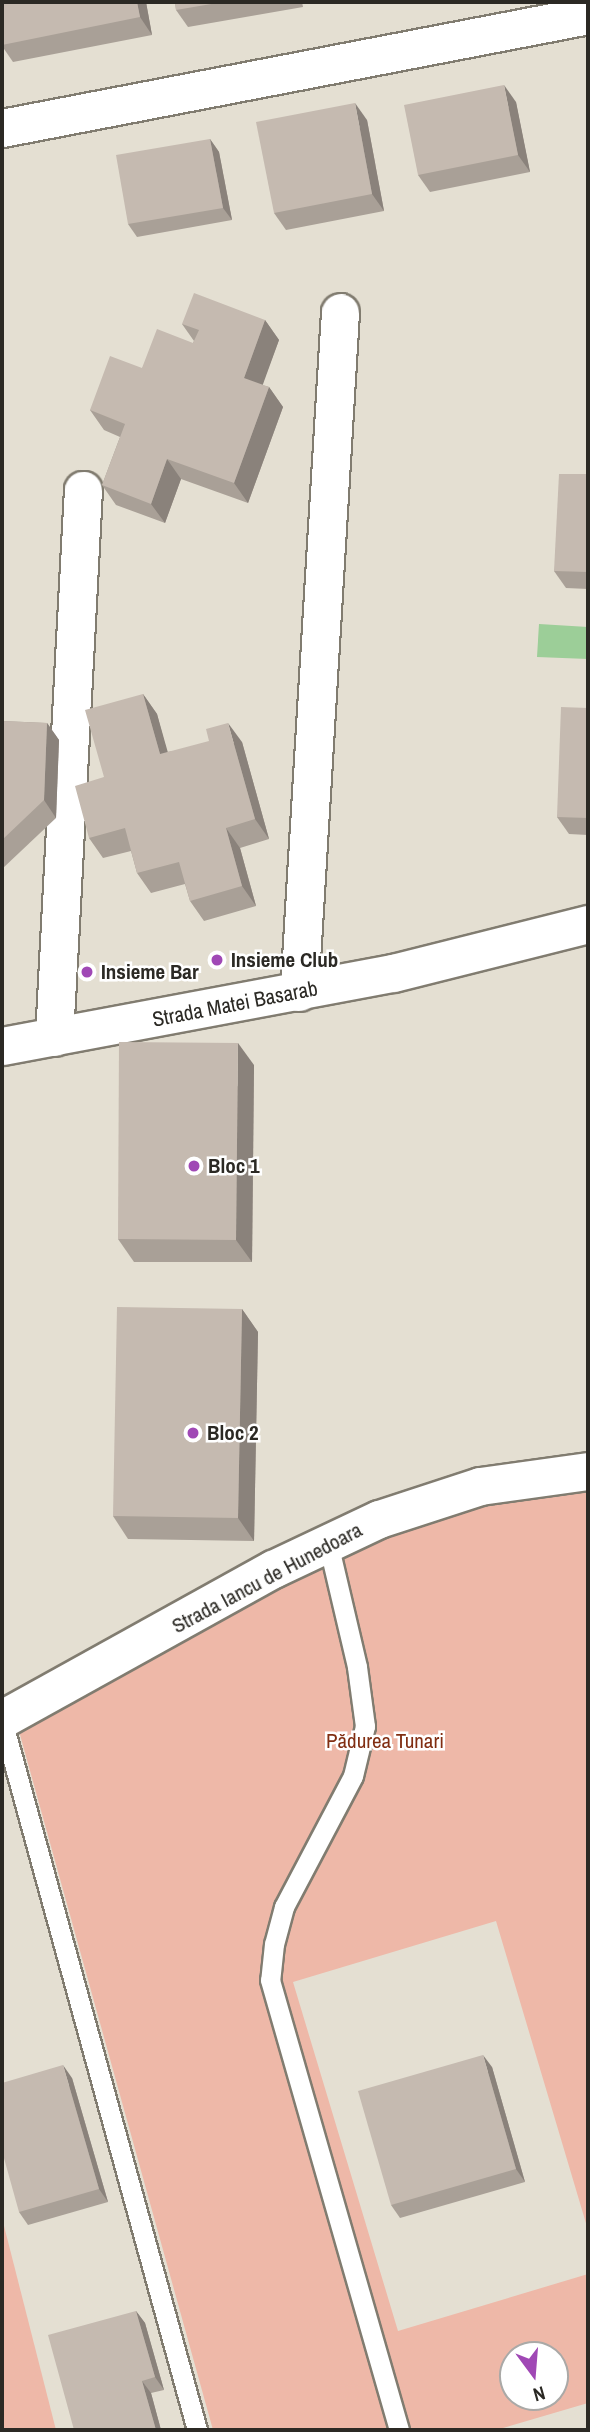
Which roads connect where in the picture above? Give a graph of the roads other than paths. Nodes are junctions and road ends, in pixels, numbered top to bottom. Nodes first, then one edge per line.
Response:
1 (588, 15) edge
2 (2, 128) edge
3 (340, 312) dead end
4 (83, 490) dead end
5 (588, 923) edge
6 (299, 992) junction
7 (54, 1037) junction
8 (2, 1046) edge
9 (588, 1471) edge
10 (328, 1543) junction
11 (2, 1719) edge
12 (197, 2430) edge
13 (399, 2430) edge

1 - 2 street
3 - 6 street
4 - 7 street
5 - 6 street, Strada Matei Basarab
6 - 7 street, Strada Matei Basarab
7 - 8 street, Strada Matei Basarab
9 - 10 street, Strada Iancu de Hunedoara
10 - 11 street, Strada Iancu de Hunedoara
10 - 13 lane
11 - 12 lane

